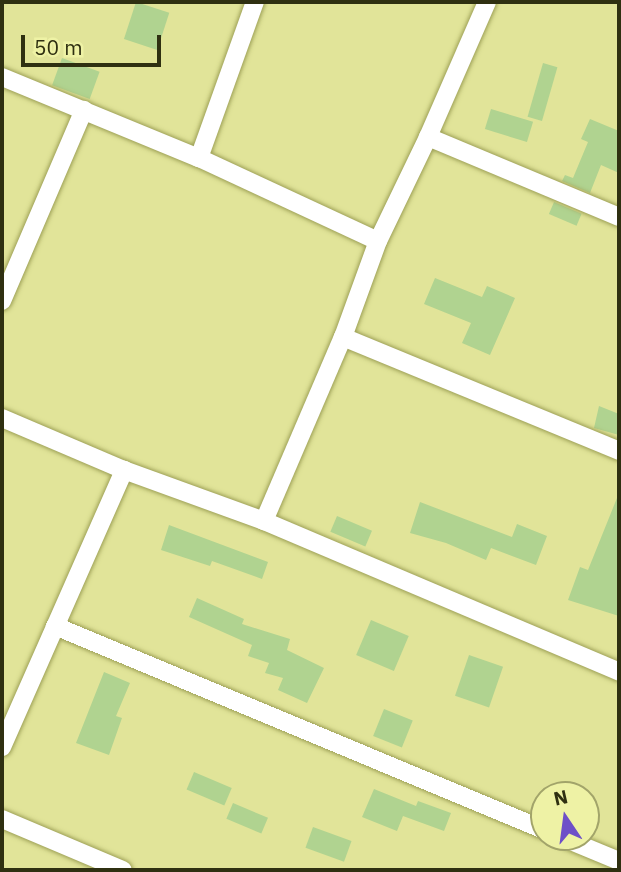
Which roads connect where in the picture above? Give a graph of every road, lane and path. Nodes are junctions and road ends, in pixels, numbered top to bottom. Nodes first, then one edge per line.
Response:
1 (255, 2) edge
2 (486, 2) edge
3 (2, 77) edge
4 (84, 110) junction
5 (428, 138) junction
6 (199, 158) junction
7 (619, 217) edge
8 (378, 241) junction
9 (2, 301) edge
10 (343, 337) junction
11 (2, 418) edge
12 (619, 451) edge
13 (124, 470) junction
14 (264, 521) junction
15 (55, 626) junction
16 (619, 672) edge
17 (2, 747) edge
18 (2, 819) edge
19 (530, 824) edge
20 (595, 851) edge
21 (619, 861) edge
22 (123, 870) edge

1 - 6 street
2 - 5 street
3 - 4 street
4 - 6 street
4 - 9 street
5 - 7 street
5 - 8 street
6 - 8 street
8 - 10 street
10 - 12 street
10 - 14 street
11 - 13 street
13 - 14 street
13 - 15 street
14 - 16 street
15 - 17 street
15 - 19 street
18 - 22 street
20 - 21 street

